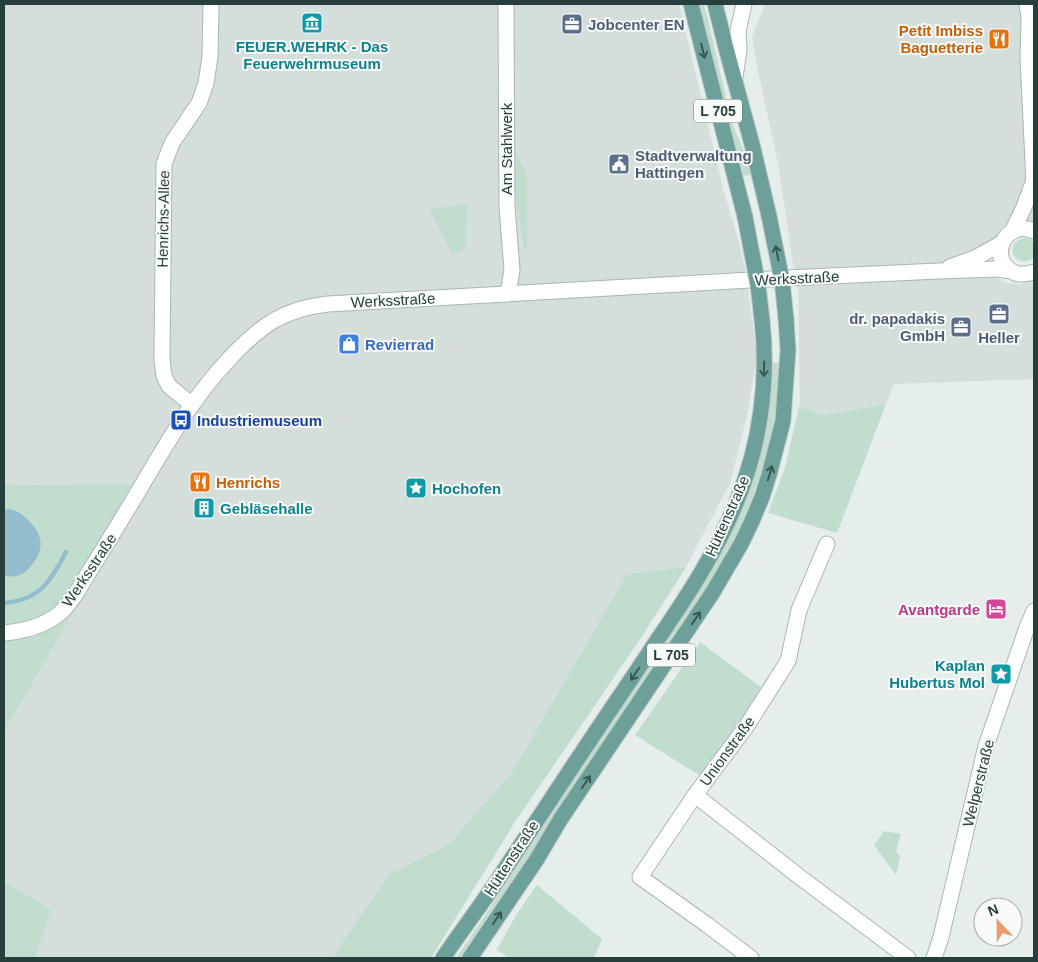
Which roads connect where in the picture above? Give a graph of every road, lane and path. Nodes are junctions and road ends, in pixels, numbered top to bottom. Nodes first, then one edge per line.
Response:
1 (210, 4) edge
2 (506, 4) edge
3 (691, 4) edge
4 (715, 4) edge
5 (744, 4) edge
6 (1029, 8) edge
7 (735, 78) junction
8 (1034, 182) edge
9 (1034, 231) edge
10 (1007, 237) junction
11 (1011, 270) junction
12 (939, 271) junction
13 (1034, 272) edge
14 (508, 294) junction
15 (191, 404) junction
16 (827, 544) dead end
17 (1034, 611) edge
18 (4, 633) edge
19 (695, 795) junction
20 (443, 958) edge
21 (470, 958) edge
22 (751, 958) edge
23 (908, 958) edge
24 (934, 958) edge

1 - 15 street, Henrichs-Allee
2 - 14 street, Am Stahlwerk
3 -> 20 main road, Hüttenstraße / L 705, bridge
4 - 7 main road, Hüttenstraße / L 705
5 - 7 street
6 - 8 street
21 -> 7 main road, Hüttenstraße / L 705, bridge
8 - 10 street
9 - 10 street, Werksstraße
10 - 11 street
10 - 12 street, Werksstraße
11 - 12 street, Werksstraße
11 - 13 street, Werksstraße
12 - 14 street, Werksstraße
14 - 15 street, Werksstraße
15 - 18 street, Werksstraße
16 - 19 street, Unionstraße
17 - 24 street, Welperstraße
19 - 22 street
19 - 23 street, Unionstraße

